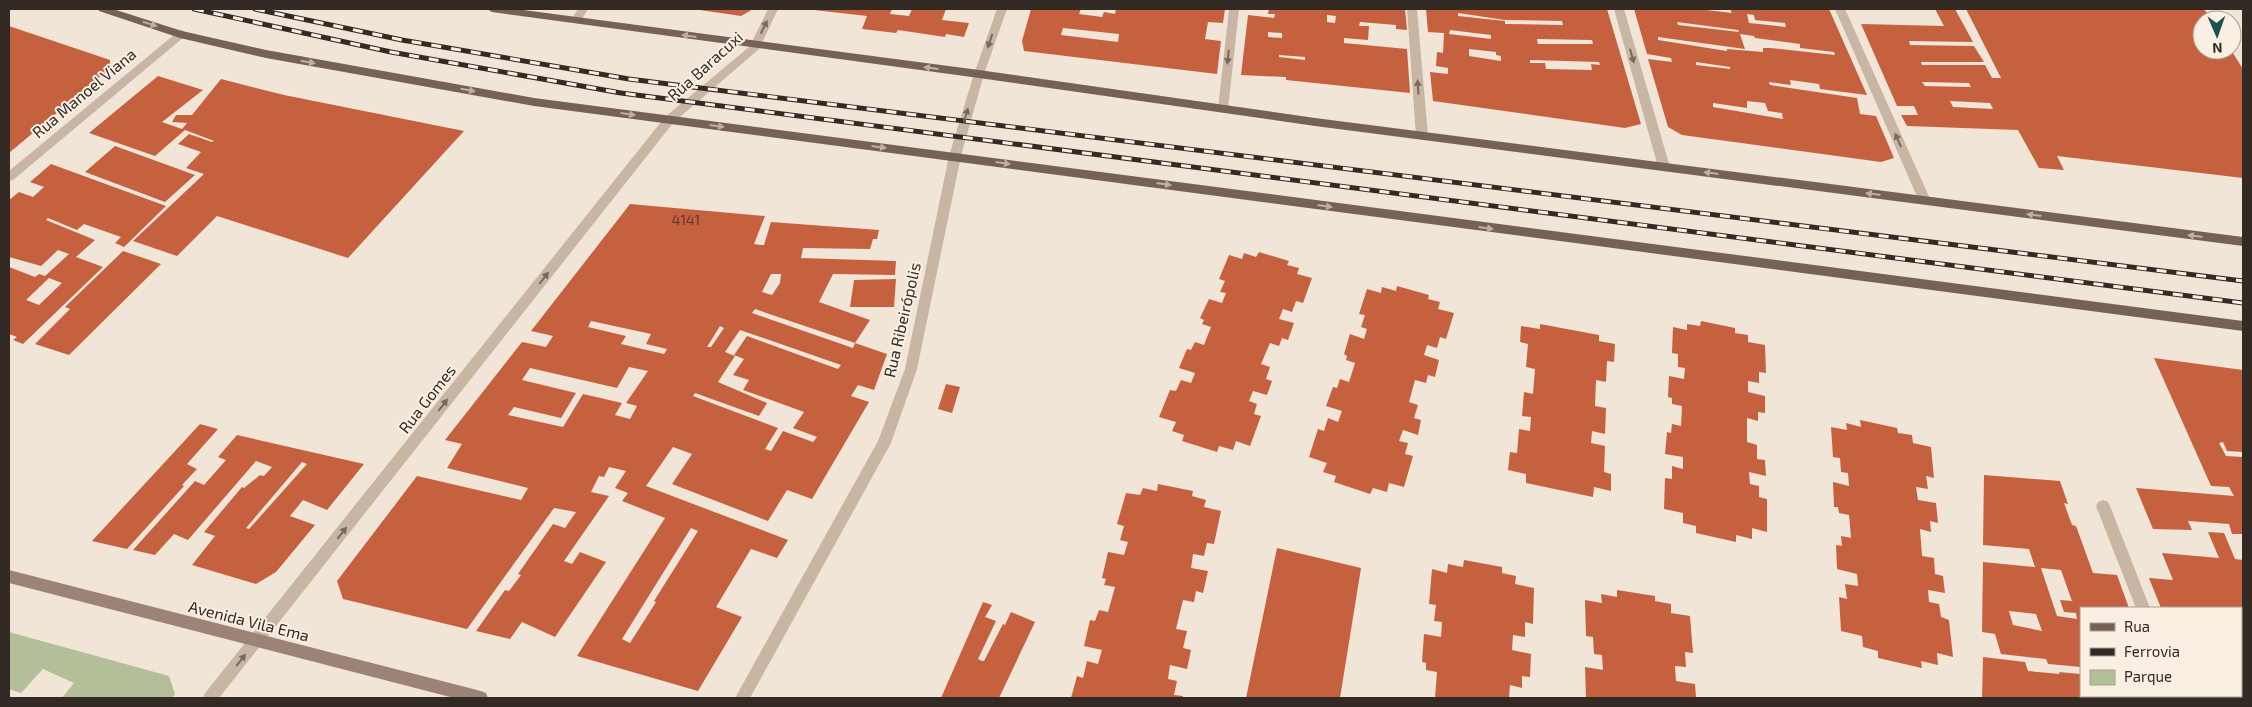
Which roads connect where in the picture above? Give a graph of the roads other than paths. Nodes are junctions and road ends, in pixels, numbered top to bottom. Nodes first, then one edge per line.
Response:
1 (103, 9) edge
2 (492, 9) edge
3 (584, 9) edge
4 (773, 9) edge
5 (1002, 9) edge
6 (1234, 9) edge
7 (1412, 9) edge
8 (1619, 9) edge
9 (1840, 9) edge
10 (576, 20) junction
11 (180, 34) junction
12 (755, 46) junction
13 (979, 74) junction
14 (1223, 109) junction
15 (669, 120) junction
16 (1422, 136) junction
17 (955, 156) junction
18 (1664, 167) junction
19 (9, 177) edge
20 (1925, 201) junction
21 (2243, 242) edge
22 (2243, 326) edge
23 (2103, 506) dead end
24 (9, 576) edge
25 (2143, 607) edge
26 (256, 641) junction
27 (210, 698) edge
28 (481, 698) edge
29 (742, 698) edge

1 -> 11 main road
2 - 10 main road
3 - 10 street
12 -> 4 street, Rua Baracuxi
5 -> 13 street, Rua Ribeirópolis
6 -> 14 street
16 -> 7 street
8 -> 18 street
20 -> 9 street
12 -> 10 main road
11 -> 15 main road
11 - 19 street, Rua Manoel Viana
13 -> 12 main road
12 - 15 street, Rua Baracuxi
13 - 14 main road
17 -> 13 street, Rua Ribeirópolis
14 - 16 main road
15 -> 17 main road
26 -> 15 street, Rua Gomes
16 - 18 main road
17 -> 22 main road
17 - 29 street, Rua Ribeirópolis
20 -> 18 main road
21 -> 20 main road
23 - 25 street
24 - 26 main road, Avenida Vila Ema
27 -> 26 street, Rua Gomes
26 - 28 main road, Avenida Vila Ema

